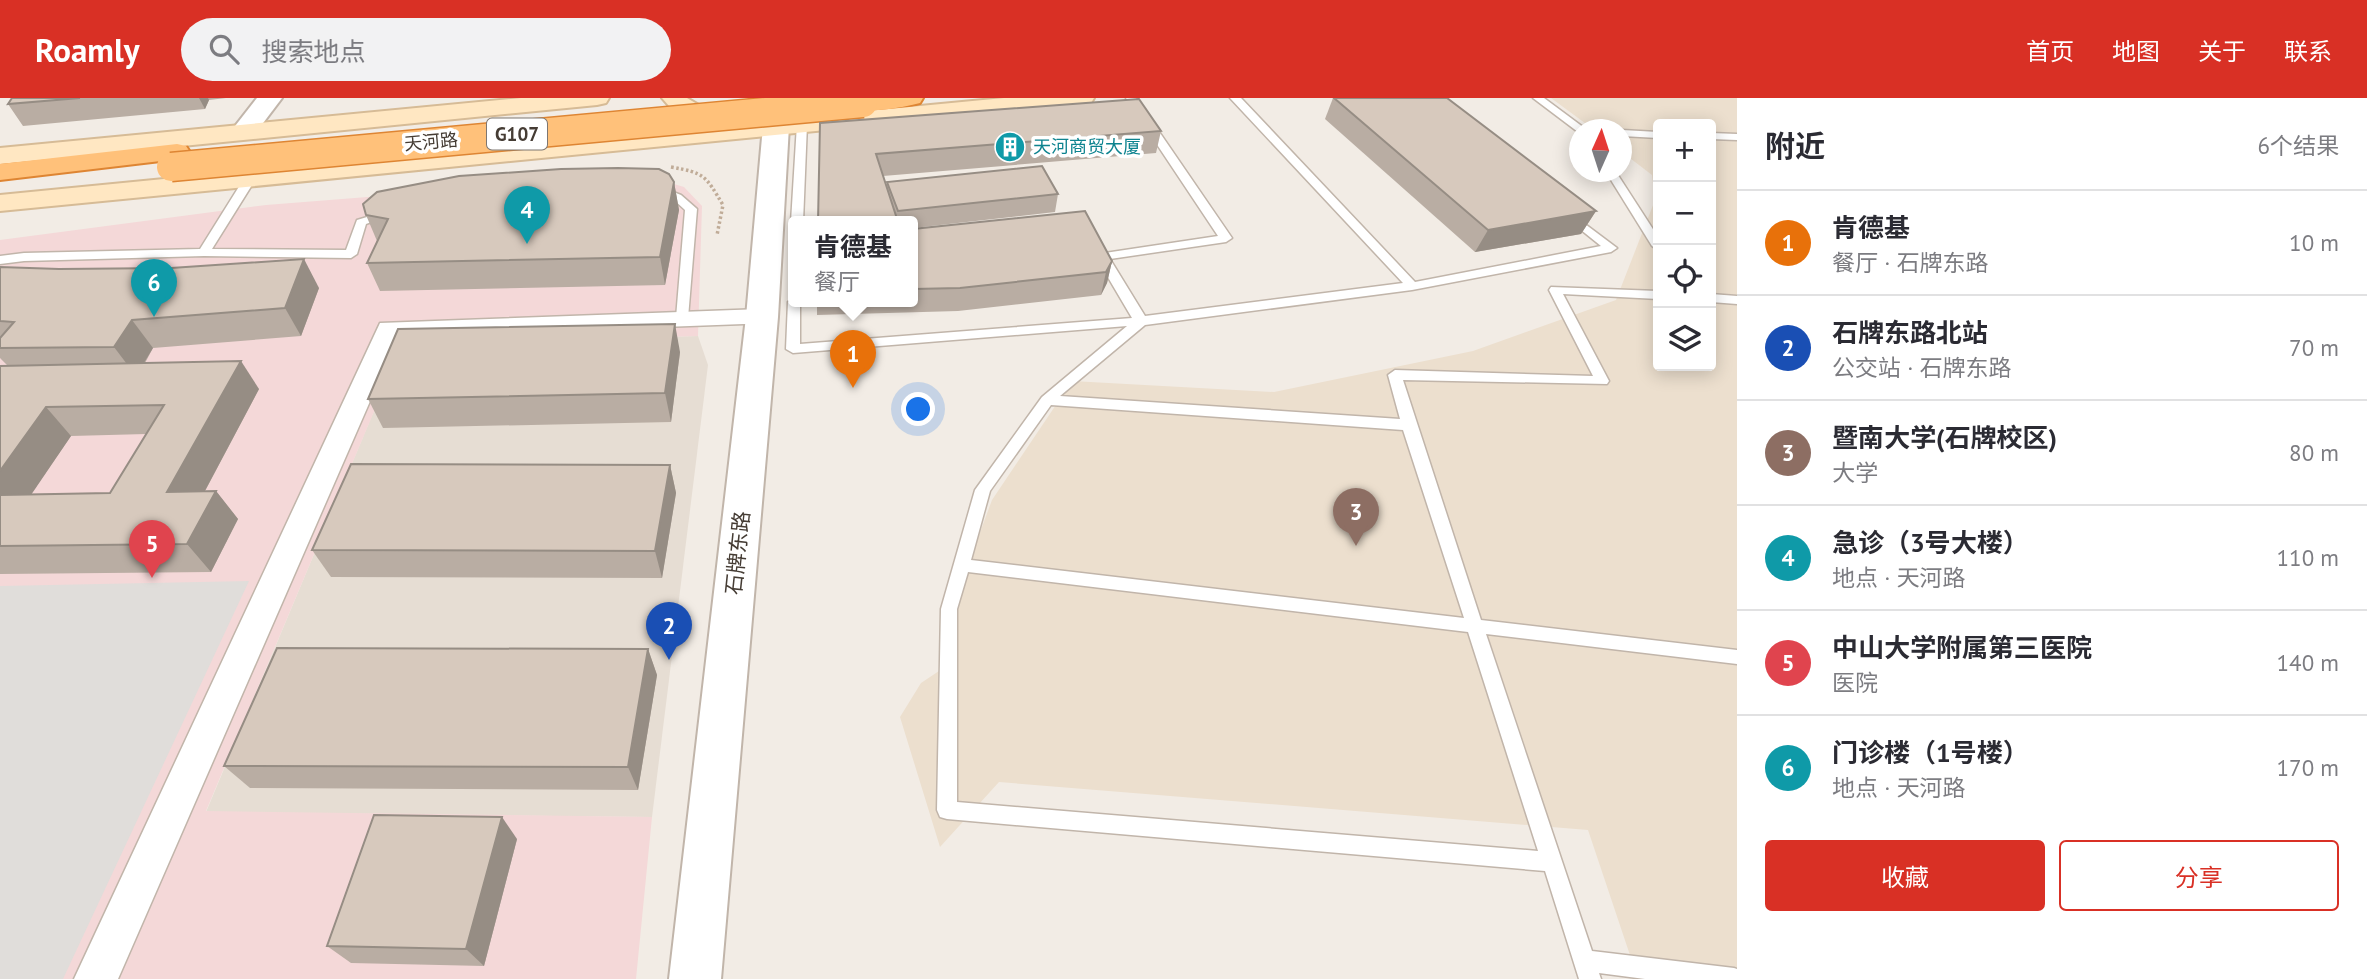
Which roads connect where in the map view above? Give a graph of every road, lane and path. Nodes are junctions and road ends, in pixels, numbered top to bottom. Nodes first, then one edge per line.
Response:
1 (270, 98) edge
2 (479, 98) edge
3 (597, 98) edge
4 (616, 98) edge
5 (674, 98) edge
6 (911, 98) edge
7 (1082, 98) edge
8 (1131, 98) edge
9 (1235, 98) edge
10 (1538, 98) edge
11 (968, 103) edge
12 (445, 112) junction
13 (398, 116) junction
14 (784, 116) edge
15 (1569, 121) edge
16 (245, 130) junction
17 (1632, 134) edge
18 (1653, 135) edge
19 (1716, 136) edge
20 (1737, 137) edge
21 (622, 142) junction
22 (0, 156) edge
23 (174, 159) junction
24 (426, 160) junction
25 (0, 172) edge
26 (251, 177) junction
27 (1617, 182) edge
28 (647, 185) edge
29 (0, 186) edge
30 (0, 203) edge
31 (1556, 205) edge
32 (399, 211) edge
33 (796, 216) edge
34 (1657, 245) edge
35 (204, 252) junction
36 (0, 260) edge
37 (1412, 286) junction
38 (1653, 295) edge
39 (1716, 298) edge
40 (1737, 300) edge
41 (778, 309) edge
42 (682, 318) junction
43 (1140, 321) junction
44 (1047, 400) junction
45 (1409, 425) junction
46 (961, 565) junction
47 (1475, 626) junction
48 (1737, 657) edge
49 (1552, 862) junction
50 (1587, 970) edge
51 (96, 979) edge
52 (695, 979) edge
53 (1734, 979) edge

1 - 16 street
2 - 13 main road
3 - 12 main road
4 - 21 main road
5 - 14 main road
6 - 23 highway, 天河路 / G107, bridge
7 - 11 main road
8 - 43 lane
9 - 37 lane
10 - 15 lane
11 - 14 main road
12 - 13 main road
12 - 24 main road
13 - 16 main road
14 - 21 main road
14 - 23 highway, 天河路 / G107
14 - 33 lane
14 - 41 street, 石牌东路
16 - 22 main road
17 - 18 lane
19 - 20 lane
21 - 24 main road
23 - 25 highway, 天河路 / G107
23 - 29 highway, 天河路 / G107
24 - 26 main road
26 - 30 main road
26 - 35 lane
27 - 34 lane
28 - 42 lane
31 - 37 lane
32 - 35 lane
35 - 36 lane
37 - 43 lane
38 - 45 lane
39 - 40 lane
41 - 42 street
41 - 43 lane
41 - 52 street, 石牌东路
42 - 51 street
43 - 44 lane
44 - 45 lane
44 - 46 lane
45 - 47 lane
46 - 47 lane
46 - 49 lane
47 - 48 lane
47 - 49 lane
49 - 50 lane
50 - 53 lane

